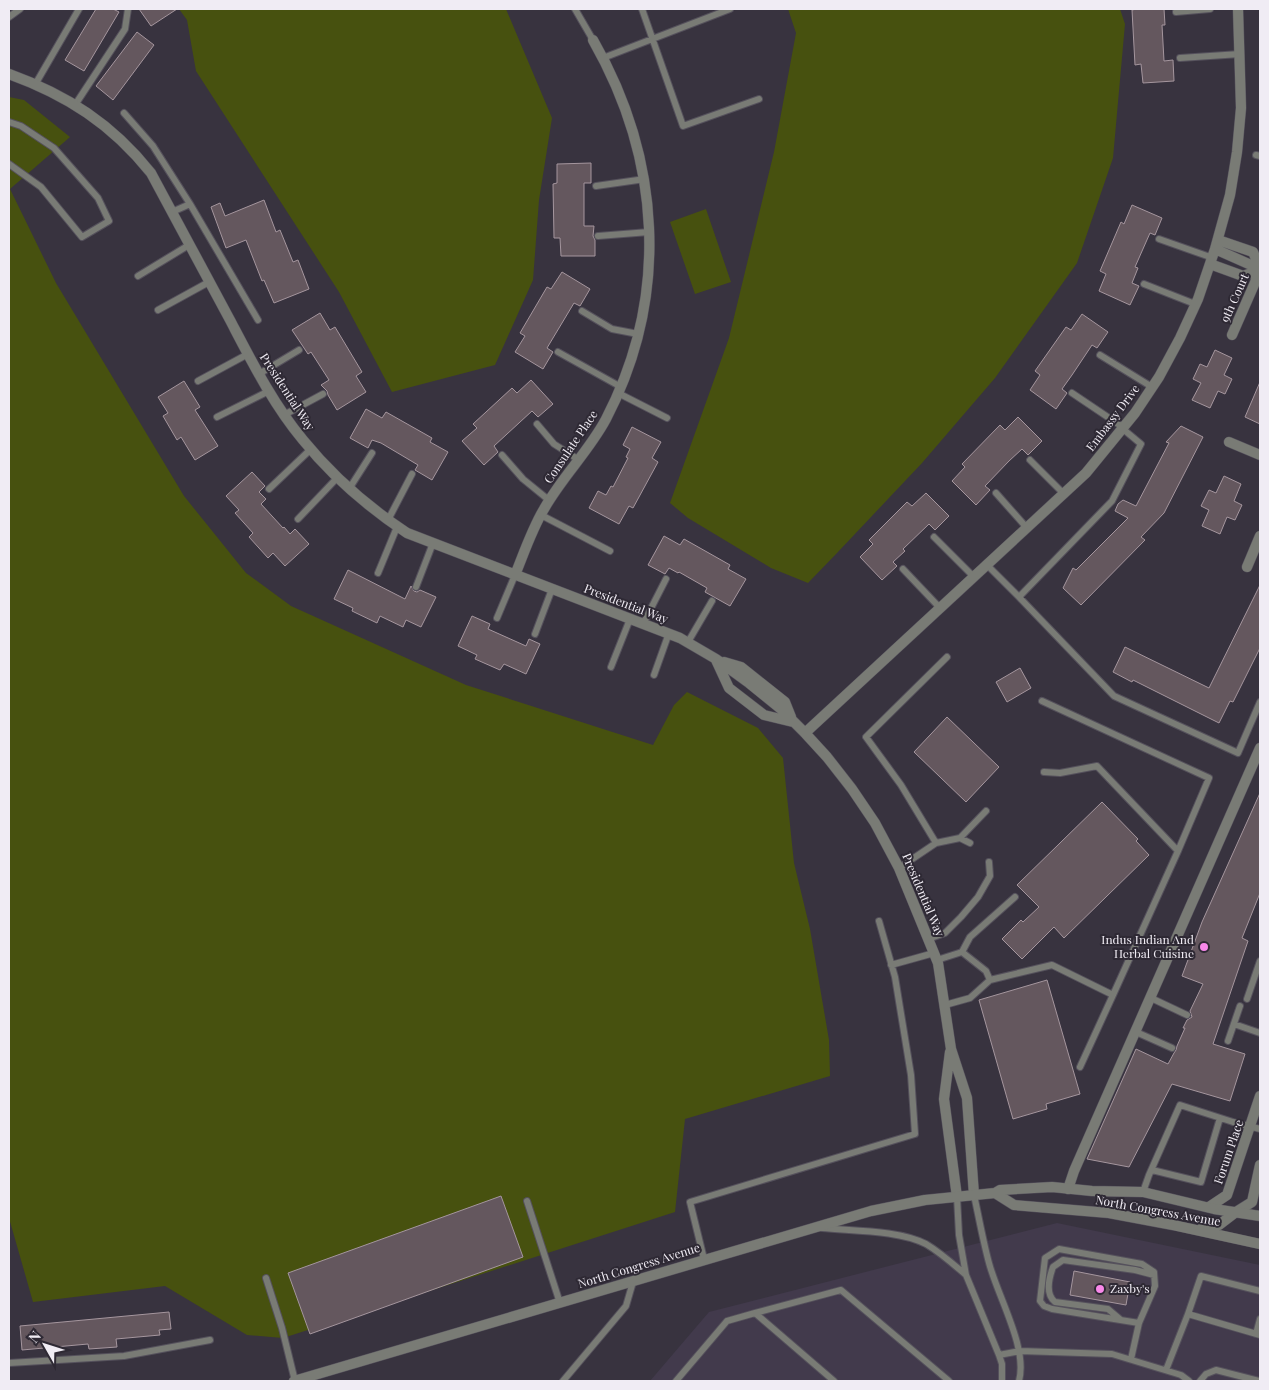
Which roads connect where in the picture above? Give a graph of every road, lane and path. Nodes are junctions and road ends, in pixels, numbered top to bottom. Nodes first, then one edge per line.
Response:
1 (20, 9) edge
2 (79, 9) edge
3 (128, 9) edge
4 (576, 9) edge
5 (642, 9) edge
6 (730, 9) edge
7 (1210, 9) edge
8 (1238, 9) edge
9 (1176, 12) dead end
10 (9, 18) edge
11 (593, 40) joint
12 (652, 40) junction
13 (1240, 54) junction
14 (603, 58) junction
15 (1180, 58) dead end
16 (9, 74) edge
17 (36, 83) junction
18 (759, 99) dead end
19 (76, 105) junction
20 (124, 113) dead end
21 (9, 122) edge
22 (9, 164) edge
23 (645, 179) junction
24 (596, 186) dead end
25 (190, 204) junction
26 (172, 212) junction
27 (649, 232) junction
28 (598, 236) dead end
29 (1159, 239) dead end
30 (189, 245) junction
31 (1214, 253) junction
32 (1260, 270) edge
33 (138, 276) dead end
34 (210, 282) junction
35 (1144, 284) dead end
36 (1195, 304) junction
37 (158, 310) dead end
38 (582, 310) dead end
39 (258, 320) dead end
40 (638, 334) junction
41 (1232, 335) dead end
42 (299, 350) dead end
43 (558, 352) dead end
44 (248, 354) junction
45 (1100, 355) dead end
46 (259, 374) junction
47 (198, 381) dead end
48 (1152, 387) junction
49 (619, 390) junction
50 (269, 391) junction
51 (1072, 393) dead end
52 (323, 394) dead end
53 (284, 415) junction
54 (217, 417) dead end
55 (667, 418) dead end
56 (538, 424) dead end
57 (1123, 428) junction
58 (1229, 442) dead end
59 (310, 449) junction
60 (372, 453) dead end
61 (502, 455) dead end
62 (1260, 455) edge
63 (579, 460) junction
64 (1030, 460) dead end
65 (412, 474) dead end
66 (337, 478) junction
67 (349, 488) junction
68 (269, 489) dead end
69 (996, 493) dead end
70 (1064, 494) junction
71 (550, 501) junction
72 (541, 515) junction
73 (298, 519) dead end
74 (388, 520) junction
75 (397, 527) junction
76 (1027, 528) junction
77 (1260, 536) edge
78 (934, 537) dead end
79 (433, 543) junction
80 (610, 551) dead end
81 (987, 565) junction
82 (1247, 567) dead end
83 (902, 569) dead end
84 (378, 573) dead end
85 (515, 575) junction
86 (974, 577) junction
87 (666, 579) dead end
88 (416, 587) dead end
89 (552, 589) junction
90 (1019, 596) junction
91 (712, 601) dead end
92 (940, 608) junction
93 (497, 618) dead end
94 (630, 619) junction
95 (643, 624) junction
96 (669, 633) junction
97 (535, 634) dead end
98 (688, 642) junction
99 (947, 657) dead end
100 (716, 659) junction
101 (611, 667) dead end
102 (654, 675) dead end
103 (1042, 701) dead end
104 (1260, 702) edge
105 (793, 722) junction
106 (805, 733) junction
107 (1260, 748) edge
108 (1044, 772) dead end
109 (986, 811) dead end
110 (960, 838) junction
111 (936, 843) junction
112 (970, 843) dead end
113 (1178, 851) junction
114 (989, 862) dead end
115 (899, 868) junction
116 (1015, 897) dead end
117 (879, 921) dead end
118 (928, 939) junction
119 (962, 952) junction
120 (936, 956) junction
121 (1260, 961) edge
122 (891, 964) junction
123 (1258, 975) edge
124 (990, 980) junction
125 (1113, 994) junction
126 (1151, 998) junction
127 (1247, 999) dead end
128 (944, 1005) junction
129 (1240, 1006) dead end
130 (1188, 1015) dead end
131 (1234, 1024) junction
132 (1136, 1032) junction
133 (1260, 1033) edge
134 (1228, 1041) dead end
135 (1172, 1048) dead end
136 (951, 1049) junction
137 (1080, 1068) dead end
138 (1260, 1096) edge
139 (1220, 1118) junction
140 (1256, 1128) edge
141 (1260, 1166) edge
142 (1152, 1170) junction
143 (1068, 1189) junction
144 (1144, 1192) junction
145 (995, 1194) junction
146 (974, 1195) junction
147 (957, 1197) junction
148 (527, 1201) dead end
149 (1209, 1207) junction
150 (1236, 1212) junction
151 (1260, 1216) edge
152 (815, 1227) junction
153 (1197, 1230) junction
154 (1260, 1244) edge
155 (704, 1259) junction
156 (1154, 1275) junction
157 (966, 1276) junction
158 (266, 1278) dead end
159 (633, 1282) junction
160 (1260, 1291) edge
161 (560, 1303) junction
162 (754, 1313) junction
163 (1188, 1314) junction
164 (1260, 1319) edge
165 (1122, 1321) junction
166 (1139, 1323) junction
167 (1258, 1335) edge
168 (210, 1340) dead end
169 (1020, 1351) junction
170 (999, 1355) junction
171 (1131, 1359) junction
172 (9, 1363) edge
173 (1166, 1370) junction
174 (295, 1381) edge
175 (564, 1381) edge
176 (676, 1381) edge
177 (834, 1381) edge
178 (949, 1381) edge
179 (1002, 1381) edge
180 (1018, 1381) edge
181 (1189, 1381) edge
182 (1200, 1381) edge
183 (1259, 1381) edge

1 - 10 lane
2 - 17 lane
3 - 19 lane
4 - 11 lane
5 - 12 lane
6 - 12 lane
7 - 9 lane
8 - 13 street, Embassy Drive
11 - 14 street, Consulate Place
12 - 14 lane
12 - 18 lane
13 - 15 lane
13 - 31 street, Embassy Drive
14 - 23 street, Consulate Place
16 - 17 street, Presidential Way
17 - 19 street, Presidential Way
19 - 26 street, Presidential Way
20 - 25 lane
21 - 22 lane
23 - 24 lane
23 - 27 street, Consulate Place
25 - 26 lane
25 - 39 lane
26 - 30 street, Presidential Way
27 - 28 lane
27 - 40 street, Consulate Place
29 - 31 lane
30 - 33 lane
30 - 34 street, Presidential Way
31 - 32 street
31 - 32 street
31 - 36 street, Embassy Drive
32 - 41 street, 9th Court
34 - 37 lane
34 - 44 street, Presidential Way
35 - 36 lane
36 - 48 street, Embassy Drive
38 - 40 lane
40 - 49 street, Consulate Place
42 - 46 lane
43 - 49 lane
44 - 46 street, Presidential Way
44 - 47 lane
45 - 48 lane
46 - 50 street, Presidential Way
48 - 57 street, Embassy Drive
49 - 55 lane
49 - 63 street, Consulate Place
50 - 53 street, Presidential Way
50 - 54 lane
51 - 57 lane
52 - 53 lane
53 - 59 street, Presidential Way
56 - 63 lane
57 - 70 street, Embassy Drive
57 - 90 lane
58 - 62 street
59 - 66 street, Presidential Way
59 - 68 lane
60 - 67 lane
61 - 71 lane
63 - 71 street, Consulate Place
64 - 70 lane
65 - 74 lane
66 - 67 street, Presidential Way
66 - 73 lane
67 - 74 street, Presidential Way
69 - 76 lane
70 - 76 street, Embassy Drive
71 - 72 street, Consulate Place
72 - 80 lane
72 - 85 street, Consulate Place
74 - 75 street, Presidential Way
75 - 79 street, Presidential Way
75 - 84 lane
76 - 81 street, Embassy Drive
77 - 82 street
78 - 86 lane
79 - 85 street, Presidential Way
79 - 88 lane
81 - 86 street, Embassy Drive
81 - 90 lane
83 - 92 lane
85 - 89 street, Presidential Way
85 - 93 lane
86 - 92 street, Embassy Drive
87 - 95 lane
89 - 94 street, Presidential Way
89 - 97 lane
90 - 104 lane
91 - 98 lane
92 - 106 street, Embassy Drive
94 - 95 street, Presidential Way
94 - 101 lane
95 - 96 street, Presidential Way
96 - 98 street, Presidential Way
96 - 102 lane
98 - 100 street, Presidential Way
99 - 111 lane
100 - 105 street, Presidential Way
100 - 105 street, Presidential Way
103 - 113 lane
105 - 106 street, Presidential Way
106 - 115 street, Presidential Way
107 - 126 street
108 - 113 lane
109 - 110 lane
110 - 111 lane
110 - 112 lane
111 - 115 lane
113 - 125 lane
114 - 118 lane
115 - 118 street, Presidential Way
116 - 119 lane
117 - 122 lane
118 - 120 street, Presidential Way
119 - 120 lane
119 - 124 lane
120 - 122 lane
120 - 128 street, Presidential Way
121 - 123 lane
122 - 155 lane
123 - 127 lane
124 - 125 lane
124 - 128 lane
125 - 137 lane
126 - 130 lane
126 - 132 street
128 - 136 street, Presidential Way
129 - 131 lane
131 - 133 lane
131 - 134 lane
132 - 135 lane
132 - 143 street
136 - 146 street, Presidential Way
136 - 147 street, Presidential Way
138 - 140 street, Forum Place
139 - 140 lane
139 - 142 lane
139 - 142 lane
140 - 149 street, Forum Place
141 - 150 street
142 - 144 lane
143 - 144 street, North Congress Avenue
143 - 145 street, North Congress Avenue
144 - 149 street, North Congress Avenue
145 - 146 street, North Congress Avenue
145 - 153 street, North Congress Avenue
146 - 147 street, North Congress Avenue
146 - 169 lane
147 - 152 street, North Congress Avenue
147 - 157 lane
148 - 161 lane
149 - 150 street, North Congress Avenue
150 - 151 street, North Congress Avenue
150 - 153 street
152 - 155 street, North Congress Avenue
152 - 157 lane
153 - 154 street, North Congress Avenue
155 - 159 street, North Congress Avenue
156 - 165 lane
156 - 165 lane
156 - 166 lane
157 - 170 lane
158 - 174 lane
159 - 161 street, North Congress Avenue
159 - 175 lane
160 - 163 lane
161 - 174 street, North Congress Avenue
162 - 176 lane
162 - 177 lane
162 - 178 lane
163 - 167 lane
163 - 173 lane
164 - 167 lane
165 - 166 lane
166 - 171 lane
168 - 172 lane
169 - 170 lane
169 - 171 lane
169 - 180 lane
170 - 179 lane
171 - 173 lane
173 - 181 lane
182 - 183 lane

